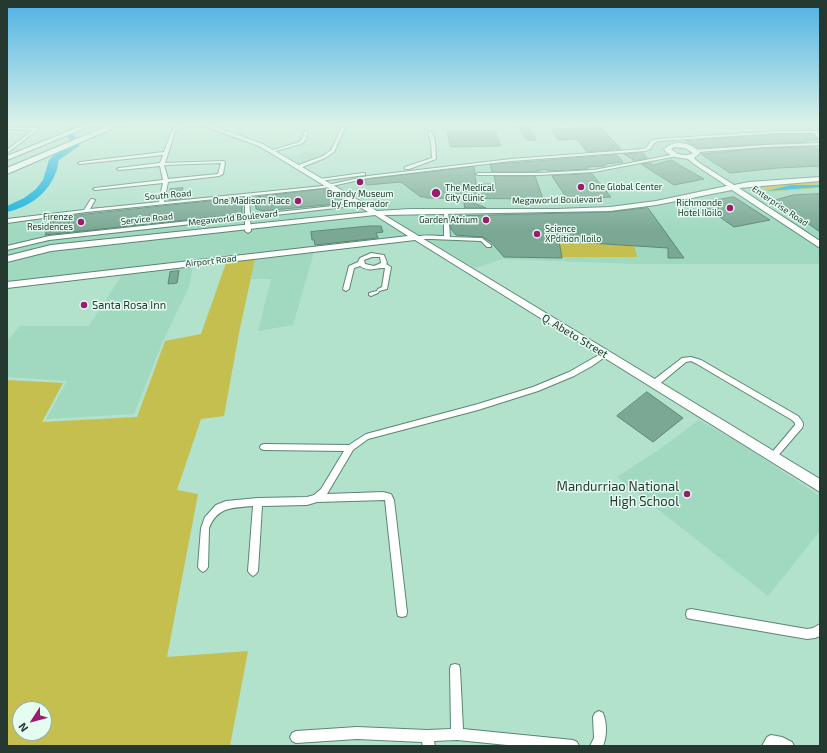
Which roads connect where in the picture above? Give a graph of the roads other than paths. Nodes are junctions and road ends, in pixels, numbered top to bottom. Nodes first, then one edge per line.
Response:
1 (26, 159) edge
2 (113, 159) edge
3 (164, 159) edge
4 (284, 159) edge
5 (318, 159) edge
6 (434, 159) edge
7 (523, 159) edge
8 (655, 159) edge
9 (695, 159) edge
10 (22, 161) junction
11 (80, 163) dead end
12 (162, 164) junction
13 (7, 165) edge
14 (298, 167) junction
15 (119, 169) dead end
16 (7, 171) edge
17 (820, 173) edge
18 (478, 174) dead end
19 (820, 179) edge
20 (320, 180) junction
21 (166, 181) junction
22 (725, 182) junction
23 (746, 182) junction
24 (331, 186) junction
25 (732, 186) junction
26 (704, 187) junction
27 (95, 189) dead end
28 (711, 191) junction
29 (247, 196) junction
30 (93, 200) dead end
31 (161, 204) junction
32 (364, 207) junction
33 (408, 209) junction
34 (86, 211) junction
35 (446, 211) junction
36 (376, 213) junction
37 (342, 214) junction
38 (7, 221) edge
39 (248, 224) junction
40 (213, 227) junction
41 (447, 237) junction
42 (415, 238) junction
43 (372, 243) junction
44 (820, 245) edge
45 (489, 246) dead end
46 (7, 248) edge
47 (7, 252) edge
48 (374, 254) junction
49 (7, 259) edge
50 (361, 263) junction
51 (383, 265) junction
52 (7, 285) edge
53 (346, 289) dead end
54 (376, 292) dead end
55 (606, 354) junction
56 (654, 384) junction
57 (264, 447) dead end
58 (350, 448) junction
59 (773, 456) junction
60 (820, 486) edge
61 (317, 498) junction
62 (258, 502) junction
63 (203, 567) dead end
64 (252, 572) dead end
65 (402, 612) dead end
66 (691, 614) dead end
67 (820, 629) edge
68 (455, 669) dead end
69 (599, 717) dead end
70 (457, 734) junction
71 (296, 737) dead end
72 (428, 741) edge
73 (574, 746) edge
74 (596, 746) edge
75 (768, 746) edge
76 (788, 746) edge

1 - 10 highway
2 - 11 street
3 - 12 street
4 - 14 main road, Q. Abeto Street
5 - 14 street
6 - 20 street
7 - 24 street, South Road
8 - 18 street
9 - 22 main road, Enterprise Road
10 - 13 highway
10 - 16 highway
12 - 15 street
12 - 21 street
12 - 21 street
14 - 20 main road, Q. Abeto Street
17 - 23 main road, Megaworld Boulevard
19 - 23 main road, Megaworld Boulevard
20 - 24 main road, Q. Abeto Street
21 - 27 street
21 - 31 street
22 - 23 main road, Megaworld Boulevard
22 - 25 main road, Enterprise Road
22 - 26 main road, Megaworld Boulevard
23 - 25 main road, Megaworld Boulevard
24 - 29 street, South Road
24 - 32 main road, Q. Abeto Street
25 - 28 main road, Megaworld Boulevard
25 - 44 main road, Enterprise Road
26 - 28 main road
26 - 33 main road, Megaworld Boulevard
28 - 35 main road, Megaworld Boulevard
29 - 31 street, South Road
29 - 39 street
30 - 34 street
31 - 34 street, South Road
32 - 33 main road, Megaworld Boulevard
32 - 36 main road, Q. Abeto Street
32 - 37 main road, Megaworld Boulevard
32 - 39 street, Service Road
33 - 35 main road, Megaworld Boulevard
33 - 36 main road, Megaworld Boulevard
34 - 38 street, South Road
35 - 41 street
36 - 37 main road, Megaworld Boulevard
36 - 42 main road, Q. Abeto Street
37 - 39 main road, Megaworld Boulevard
39 - 40 main road, Megaworld Boulevard
39 - 46 street, Service Road
40 - 47 main road, Megaworld Boulevard
40 - 49 main road, Megaworld Boulevard
41 - 42 street
41 - 45 street
42 - 43 main road, Airport Road
42 - 55 main road, Q. Abeto Street
43 - 48 street
43 - 52 main road, Airport Road
48 - 50 street
48 - 51 street
50 - 51 street
50 - 53 street
51 - 54 street
55 - 56 main road, Q. Abeto Street
55 - 58 street
56 - 59 main road, Q. Abeto Street
56 - 59 street
57 - 58 street
58 - 61 street
59 - 60 main road, Q. Abeto Street
61 - 62 street
61 - 65 street
62 - 63 street
62 - 64 street
66 - 67 street
68 - 70 street
69 - 74 street
70 - 72 street
70 - 73 street
71 - 72 street
75 - 76 street

